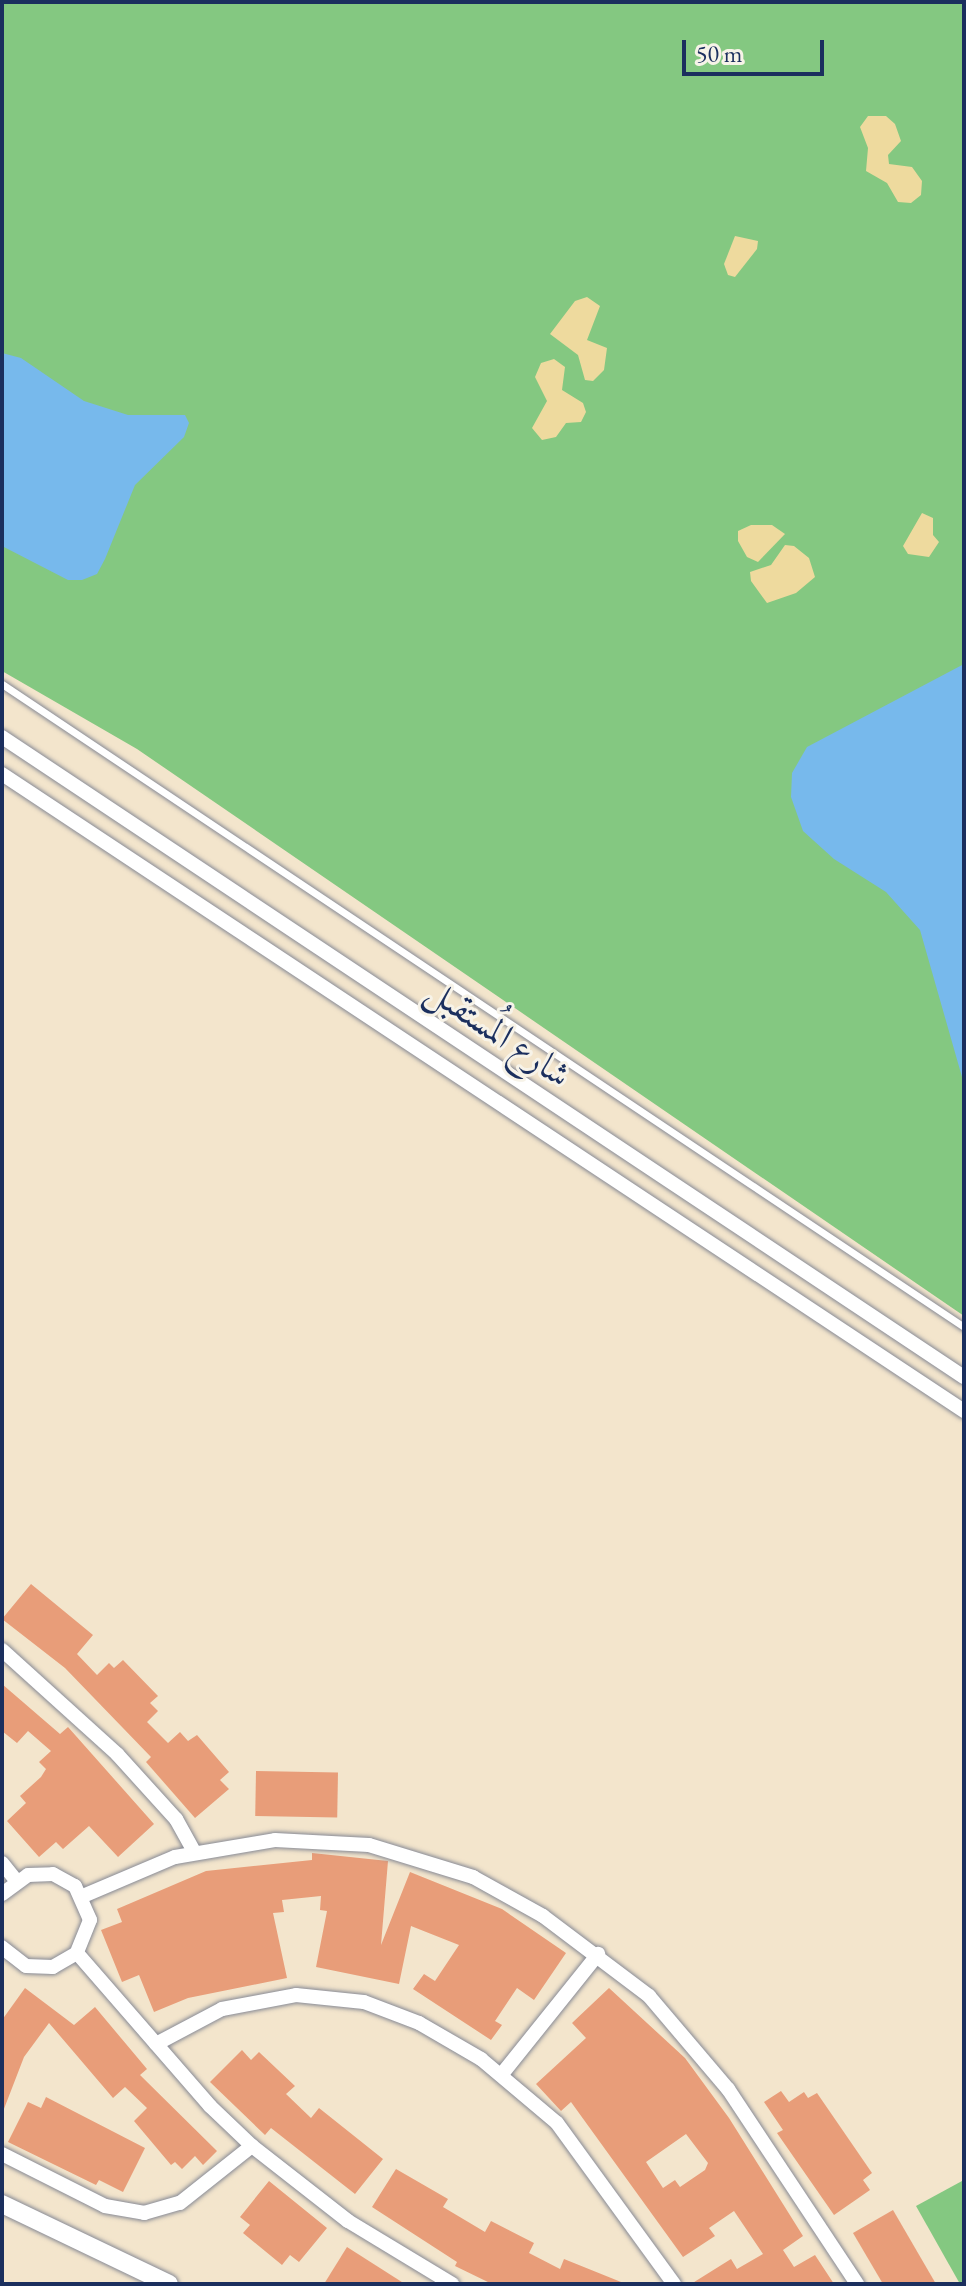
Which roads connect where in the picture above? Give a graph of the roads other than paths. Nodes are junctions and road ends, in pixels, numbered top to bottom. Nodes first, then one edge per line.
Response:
1 (2, 684) edge
2 (2, 737) edge
3 (2, 774) edge
4 (964, 1327) edge
5 (964, 1377) edge
6 (964, 1411) edge
7 (2, 1650) edge
8 (194, 1851) junction
9 (2, 1863) edge
10 (16, 1880) junction
11 (2, 1894) edge
12 (83, 1896) junction
13 (2, 1947) edge
14 (77, 1953) junction
15 (598, 1954) junction
16 (14, 1960) junction
17 (2, 1971) edge
18 (156, 2044) junction
19 (502, 2074) junction
20 (252, 2146) junction
21 (2, 2154) edge
22 (2, 2204) edge
23 (169, 2284) edge
24 (452, 2284) edge
25 (674, 2284) edge
26 (857, 2284) edge

1 - 4 lane
2 - 5 street, شارع المُستقبل
3 - 6 street, شارع المُستقبل
7 - 8 street
8 - 12 street
8 - 15 street
9 - 10 street
10 - 11 street
10 - 12 street
12 - 14 street
13 - 16 street
14 - 16 street
14 - 18 street
15 - 19 street
15 - 26 street
16 - 17 street
18 - 19 street
18 - 20 street
19 - 25 street
20 - 21 street
20 - 24 street
22 - 23 street

